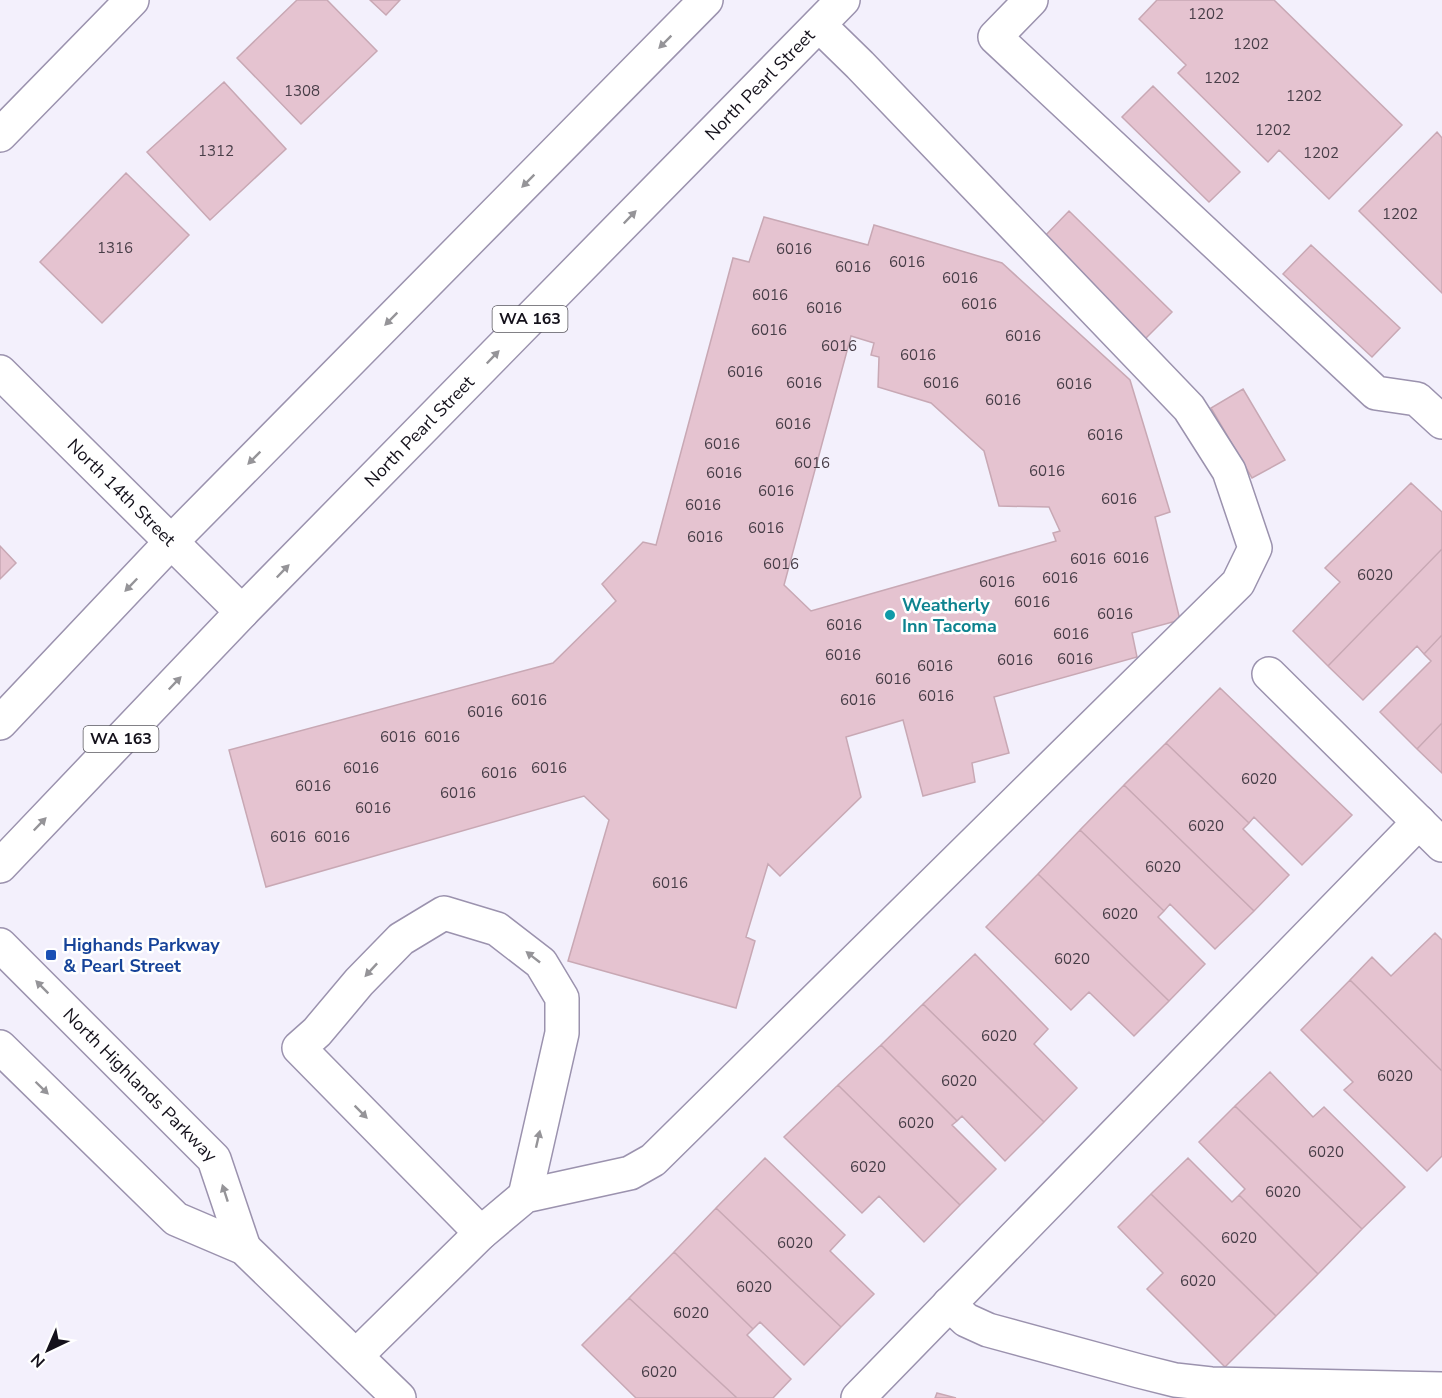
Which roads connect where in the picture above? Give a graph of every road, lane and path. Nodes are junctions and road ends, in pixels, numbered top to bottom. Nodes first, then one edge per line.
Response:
1 (132, 0) edge
2 (706, 0) edge
3 (843, 0) edge
4 (1031, 0) edge
5 (819, 25) junction
6 (0, 135) edge
7 (0, 372) edge
8 (1442, 422) edge
9 (171, 542) junction
10 (242, 612) junction
11 (1269, 674) dead end
12 (0, 723) edge
13 (1419, 822) junction
14 (1442, 845) edge
15 (0, 866) edge
16 (0, 945) edge
17 (0, 1047) edge
18 (525, 1196) junction
19 (481, 1233) junction
20 (244, 1248) junction
21 (949, 1304) junction
22 (356, 1356) junction
23 (1442, 1389) edge
24 (1405, 1394) edge
25 (399, 1398) edge
26 (858, 1398) edge

1 - 6 main road
2 -> 9 main road
3 - 5 main road, North Pearl Street / WA 163
4 - 8 main road
10 -> 5 main road, North Pearl Street / WA 163
5 - 18 main road
7 - 9 main road, North 14th Street
9 - 10 main road, North 14th Street
9 -> 12 main road
15 -> 10 main road, North Pearl Street / WA 163
11 - 13 main road
13 - 14 main road
13 - 21 main road
20 -> 16 main road, North Highlands Parkway
17 -> 20 main road, North Highlands Parkway
18 - 19 main road
18 -> 19 main road
19 - 22 main road
20 - 22 main road, North Highlands Parkway
21 - 24 main road
21 - 26 main road
22 - 25 main road, North Highlands Parkway
23 - 24 main road

